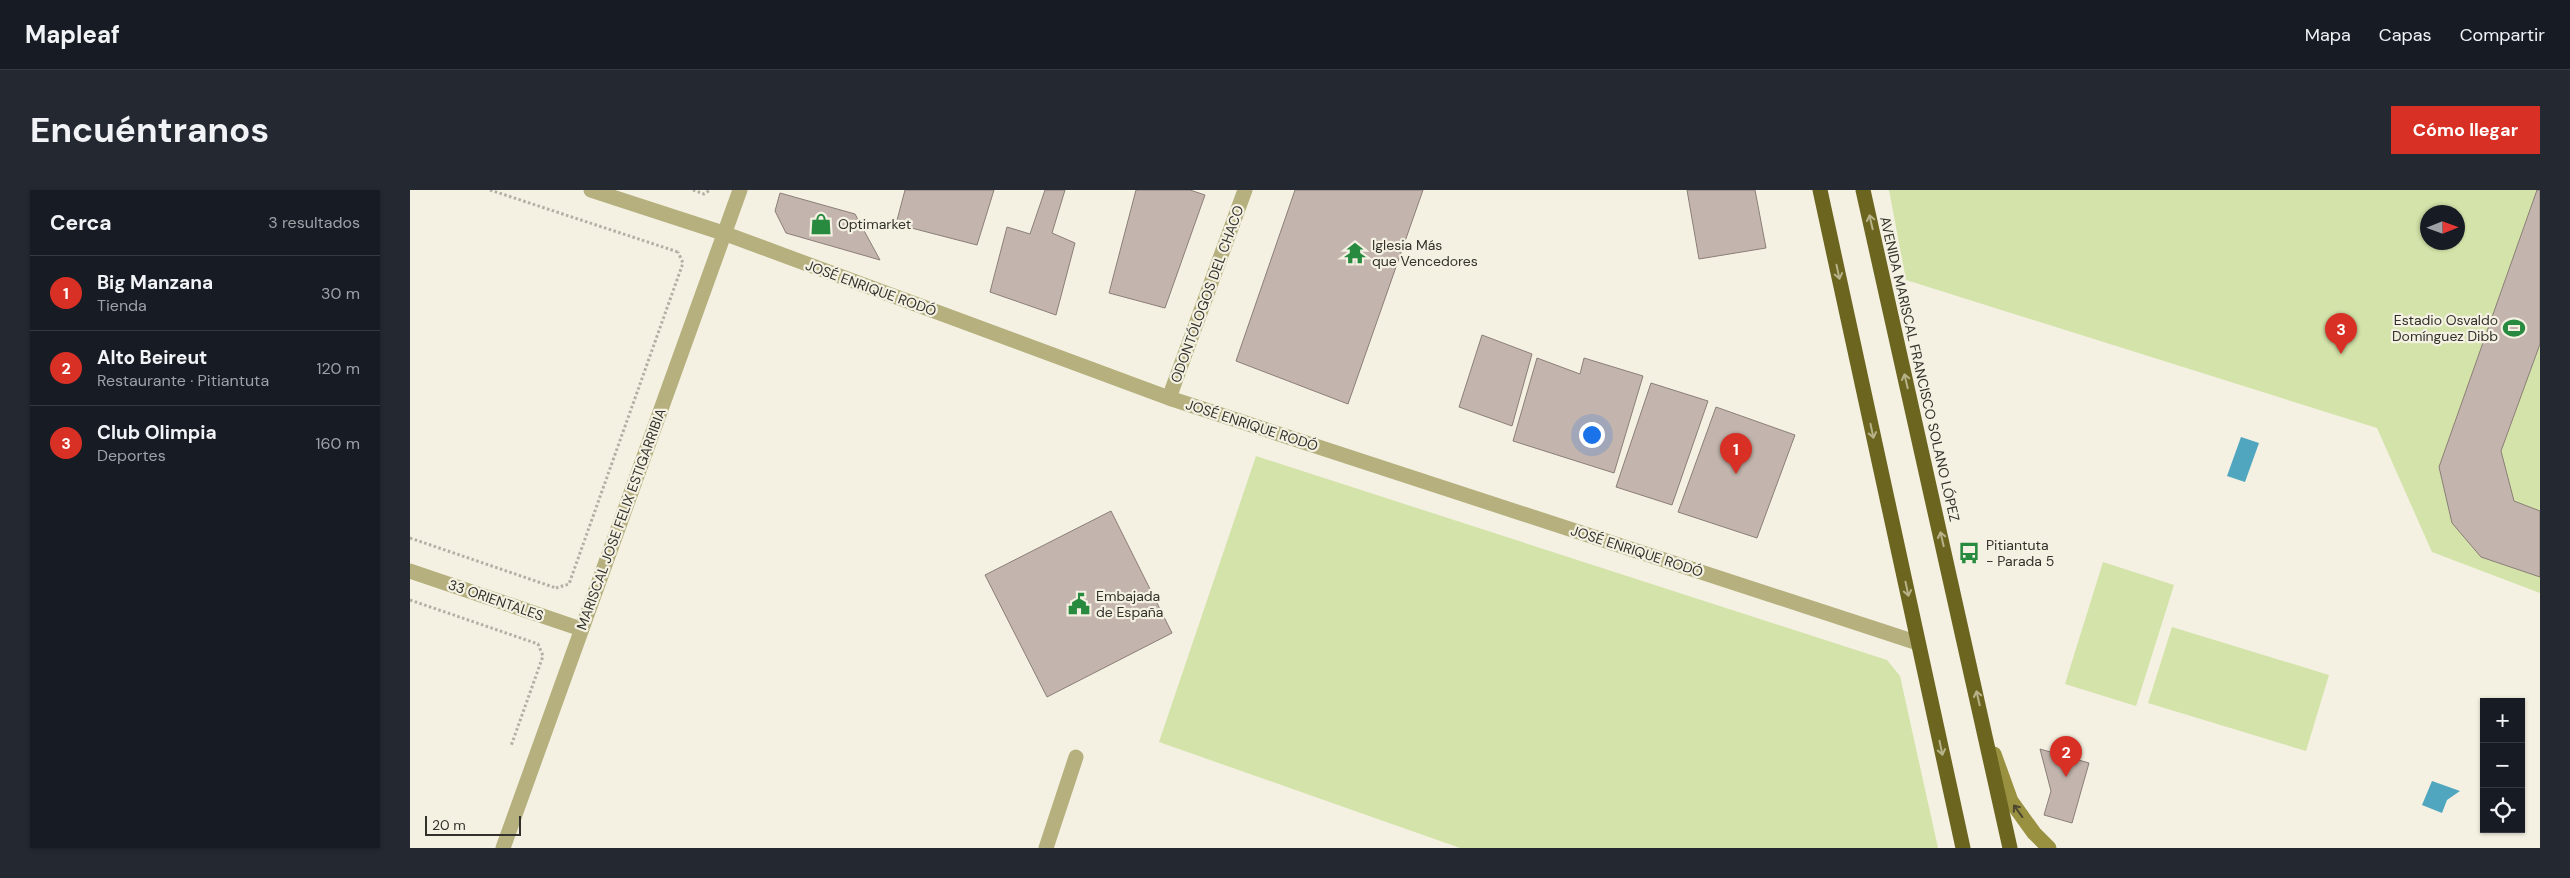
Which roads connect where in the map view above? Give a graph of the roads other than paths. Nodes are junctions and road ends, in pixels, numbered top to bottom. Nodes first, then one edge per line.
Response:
1 (591, 190) edge
2 (740, 190) edge
3 (1245, 190) edge
4 (1820, 190) edge
5 (1863, 190) edge
6 (726, 234) junction
7 (1169, 398) junction
8 (410, 571) edge
9 (581, 629) junction
10 (1918, 643) junction
11 (1985, 730) junction
12 (1076, 757) dead end
13 (503, 848) edge
14 (1046, 848) edge
15 (1963, 848) edge
16 (2010, 848) edge
17 (2049, 848) edge

1 - 6 street, JOSÉ ENRIQUE RODÓ
2 - 6 street, MARISCAL JOSE FELIX ESTIGARRIBIA
3 - 7 street, ODONTÓLOGOS DEL CHACO
4 -> 10 highway
11 -> 5 highway, AVENIDA MARISCAL FRANCISCO SOLANO LÓPEZ
6 - 7 street, JOSÉ ENRIQUE RODÓ
6 - 9 street, MARISCAL JOSE FELIX ESTIGARRIBIA
7 - 10 street, JOSÉ ENRIQUE RODÓ
8 - 9 street, 33 ORIENTALES
9 - 13 street, MARISCAL JOSE FELIX ESTIGARRIBIA
10 -> 15 highway
11 - 16 highway, AVENIDA MARISCAL FRANCISCO SOLANO LÓPEZ
17 -> 11 street
12 - 14 street

